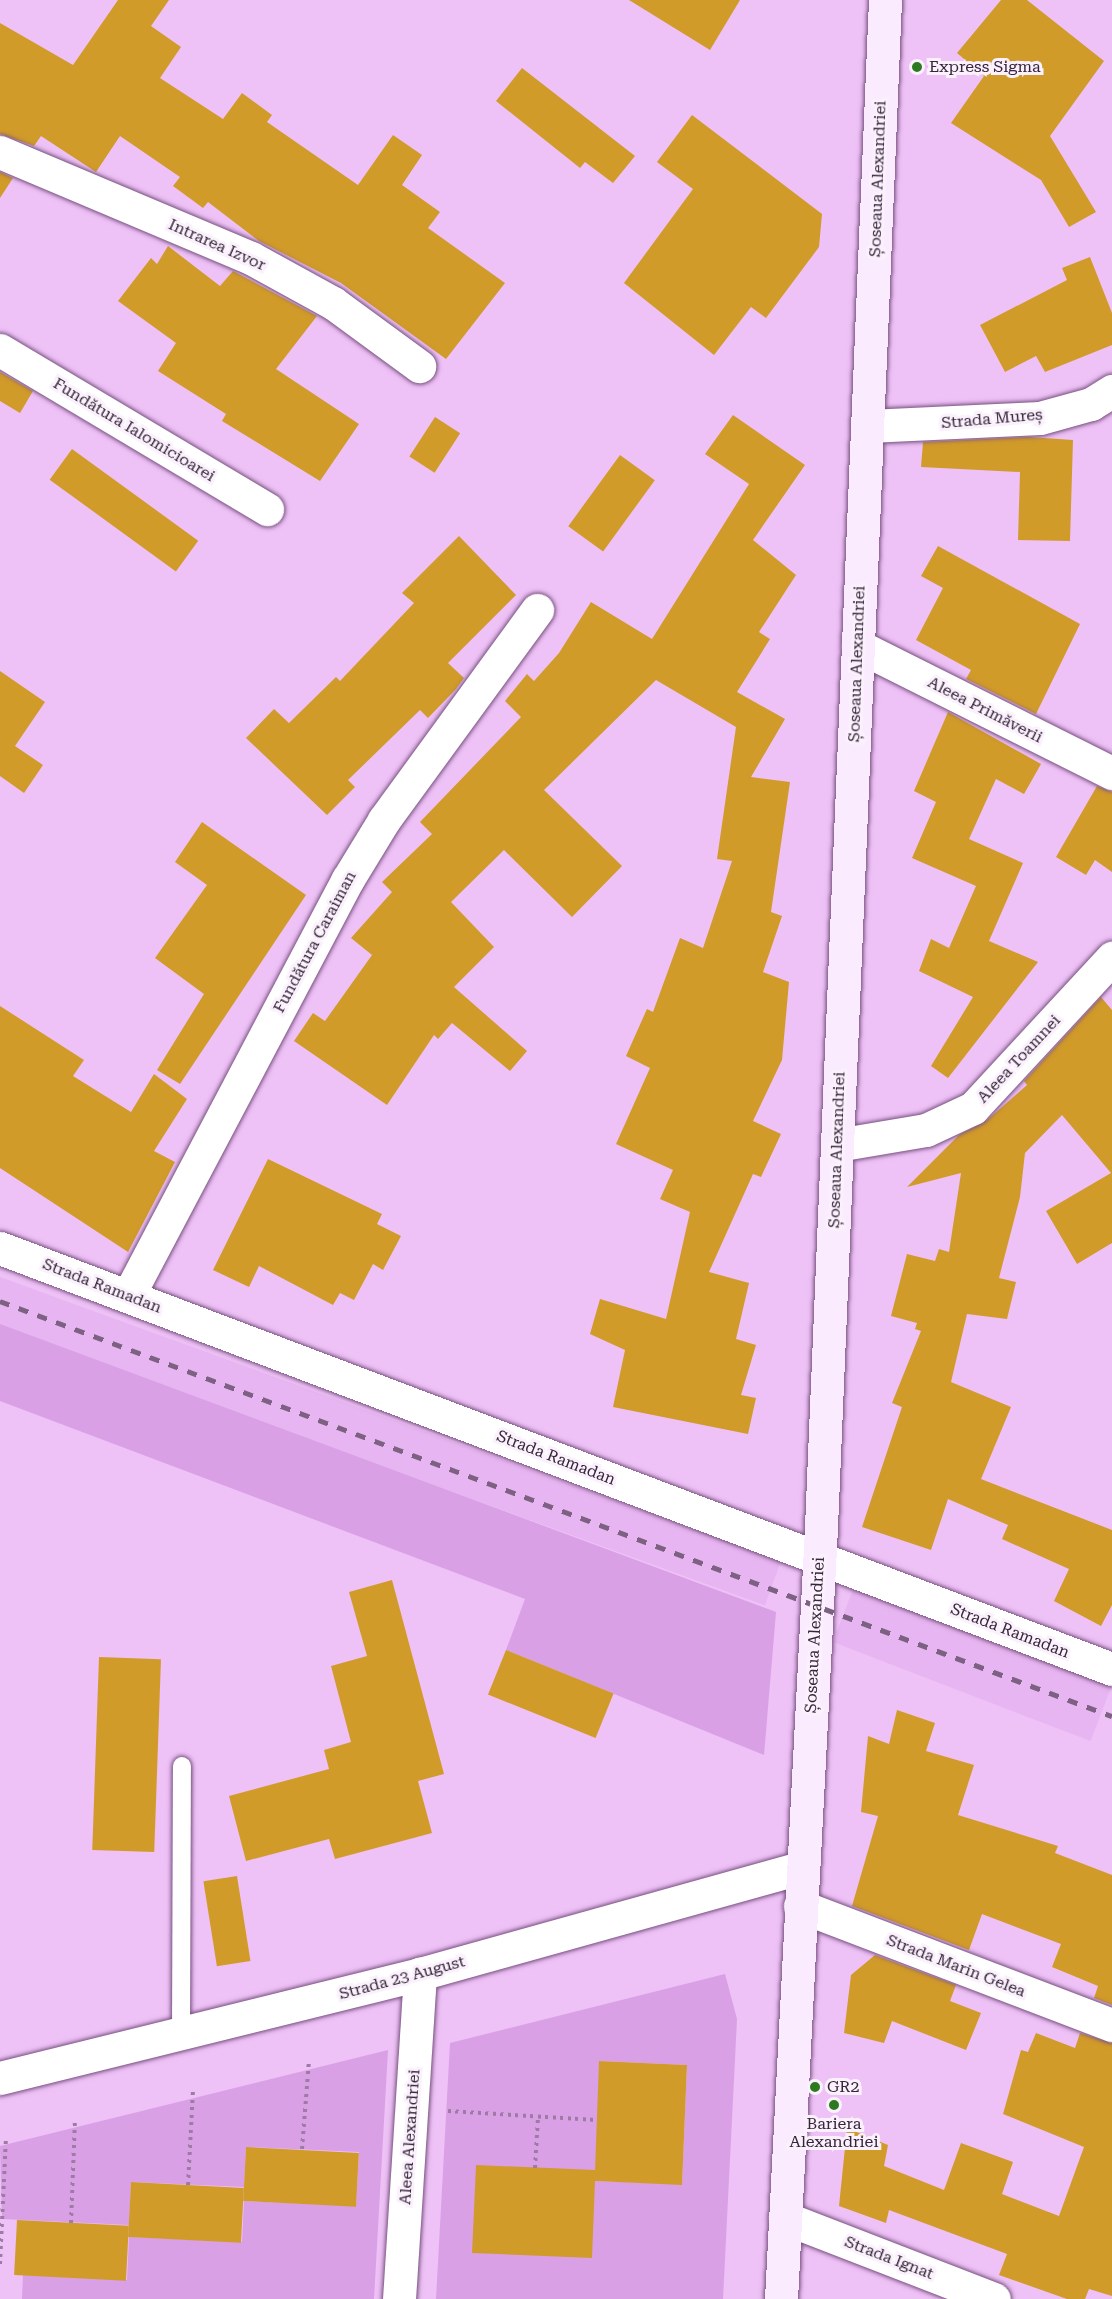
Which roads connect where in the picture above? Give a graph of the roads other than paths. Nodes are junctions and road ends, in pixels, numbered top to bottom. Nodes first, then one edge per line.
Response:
1 (885, 0) edge
2 (0, 152) edge
3 (0, 350) edge
4 (419, 366) dead end
5 (1112, 391) edge
6 (868, 426) junction
7 (267, 508) dead end
8 (537, 610) dead end
9 (858, 646) junction
10 (1112, 773) edge
11 (1112, 958) edge
12 (837, 1145) junction
13 (0, 1248) edge
14 (128, 1296) junction
15 (820, 1558) junction
16 (1112, 1669) edge
17 (182, 1766) dead end
18 (802, 1867) junction
19 (800, 1906) junction
20 (420, 1974) junction
21 (1112, 2025) edge
22 (181, 2033) junction
23 (0, 2078) edge
24 (785, 2218) junction
25 (399, 2299) edge
26 (780, 2299) edge
27 (994, 2299) edge

1 - 6 main road, Șoseaua Alexandriei
2 - 4 street, Intrarea Izvor
3 - 7 street, Fundătura Ialomicioarei
5 - 6 street, Strada Mureș
6 - 9 main road, Șoseaua Alexandriei
8 - 14 street, Fundătura Caraiman
9 - 10 street, Aleea Primăverii
9 - 12 main road, Șoseaua Alexandriei
11 - 12 street, Aleea Toamnei
12 - 15 main road, Șoseaua Alexandriei
13 - 14 street, Strada Ramadan
14 - 15 street, Strada Ramadan
15 - 16 street, Strada Ramadan
15 - 18 main road, Șoseaua Alexandriei
17 - 22 lane
18 - 19 main road, Șoseaua Alexandriei
18 - 20 street, Strada 23 August
19 - 21 street, Strada Marin Gelea
19 - 24 main road, Șoseaua Alexandriei
20 - 22 street, Strada 23 August
20 - 25 street, Aleea Alexandriei
22 - 23 street, Strada 23 August
24 - 26 main road, Șoseaua Alexandriei
24 - 27 street, Strada Ignat

